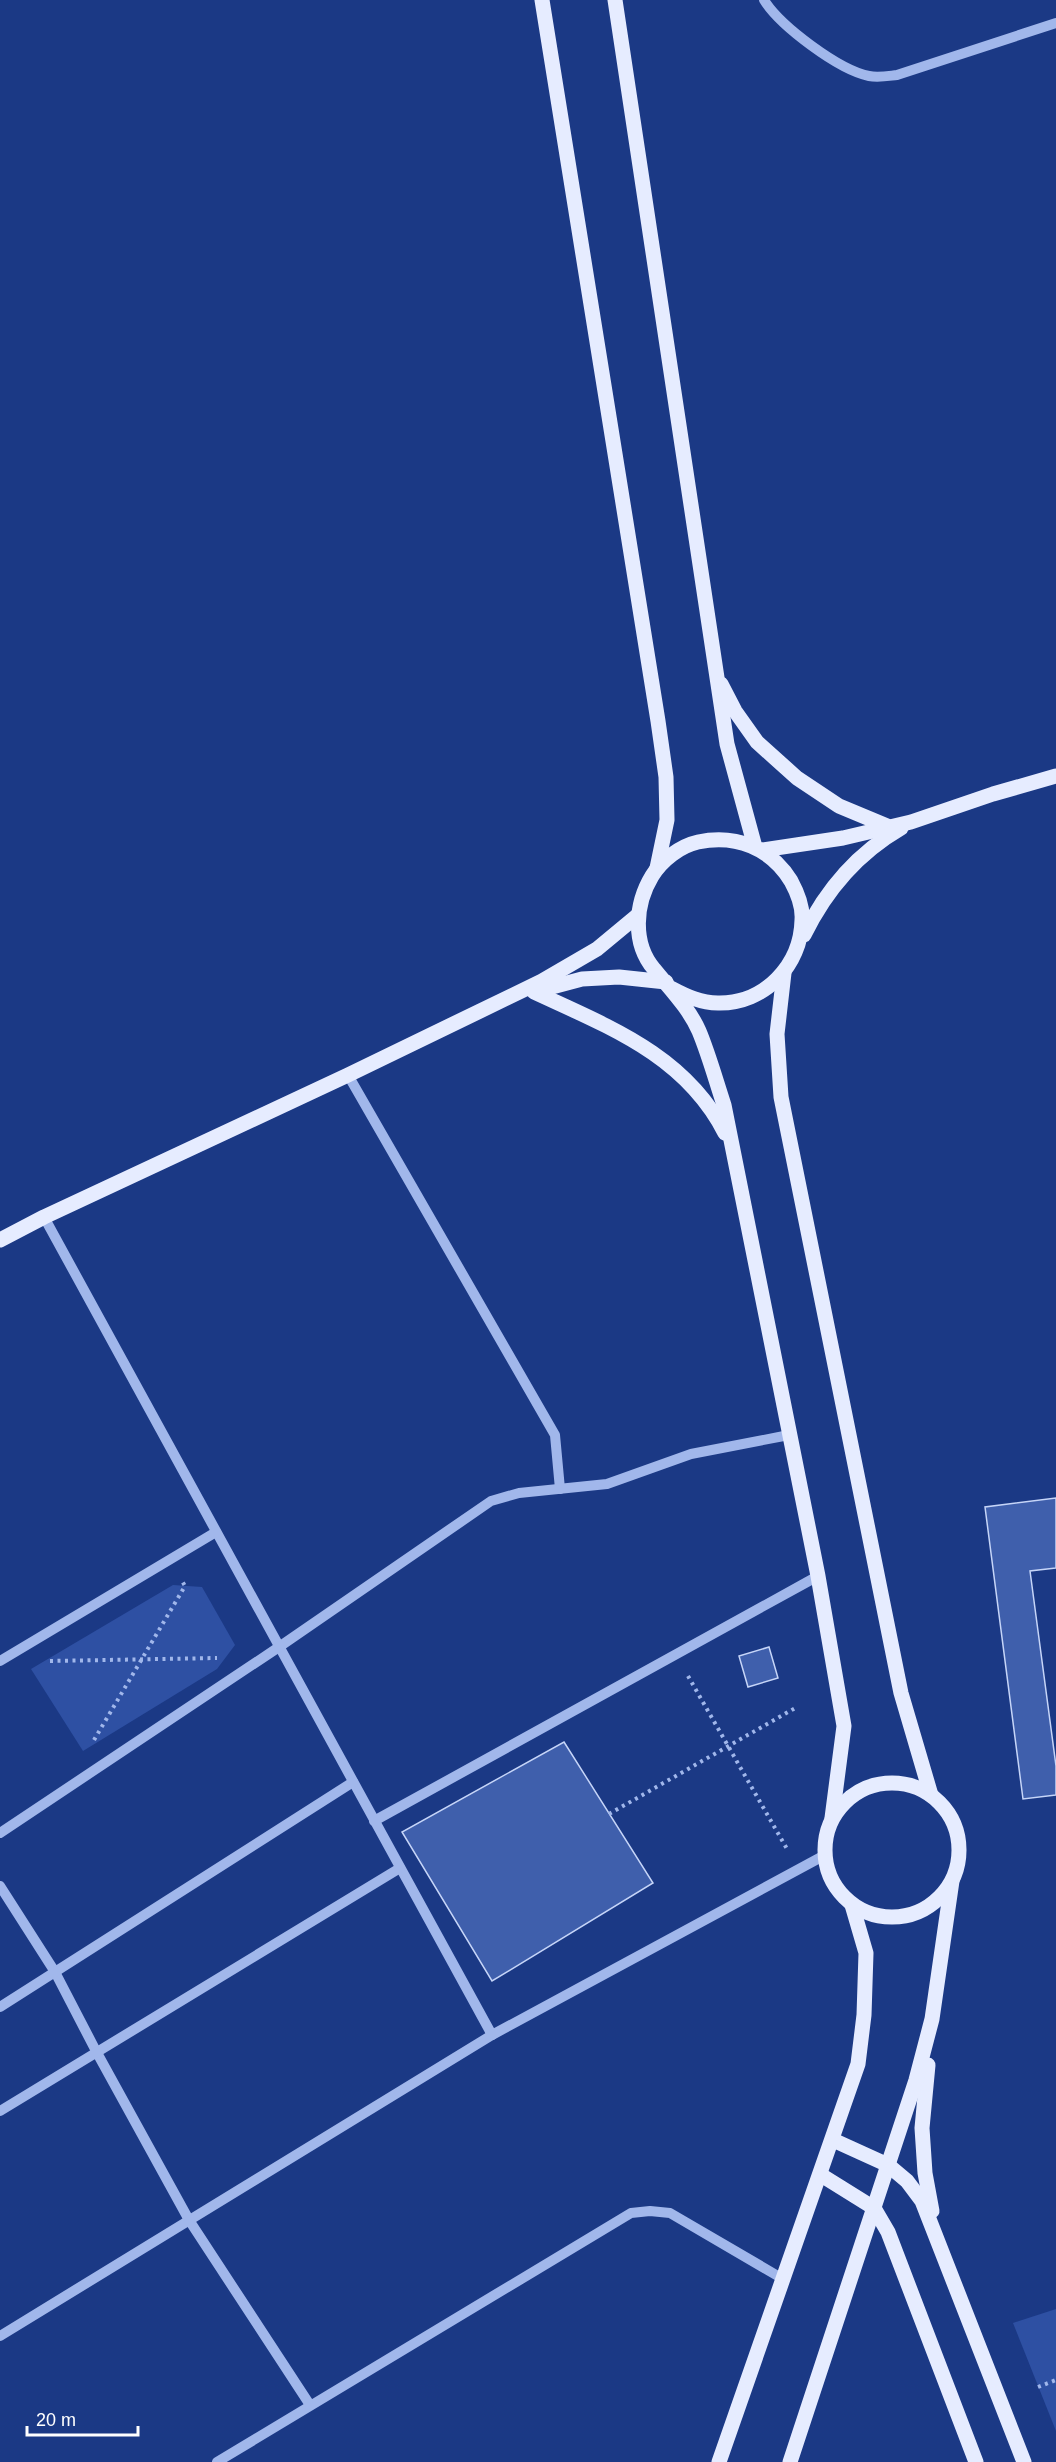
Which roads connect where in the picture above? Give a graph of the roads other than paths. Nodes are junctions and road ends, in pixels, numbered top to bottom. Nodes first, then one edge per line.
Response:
1 (542, 0) edge
2 (615, 0) edge
3 (764, 0) edge
4 (1056, 23) edge
5 (716, 673) junction
6 (1056, 776) edge
7 (911, 822) junction
8 (887, 826) junction
9 (758, 848) junction
10 (657, 868) junction
11 (638, 915) junction
12 (798, 946) junction
13 (784, 973) junction
14 (669, 985) junction
15 (534, 992) junction
16 (513, 993) junction
17 (348, 1075) junction
18 (733, 1149) junction
19 (44, 1217) junction
20 (0, 1240) edge
21 (789, 1435) junction
22 (560, 1489) junction
23 (216, 1532) junction
24 (818, 1576) junction
25 (279, 1647) junction
26 (1, 1659) edge
27 (353, 1782) junction
28 (931, 1795) junction
29 (832, 1818) junction
30 (374, 1821) junction
31 (0, 1833) edge
32 (825, 1855) junction
33 (400, 1868) junction
34 (952, 1881) junction
35 (0, 1886) edge
36 (852, 1905) junction
37 (55, 1972) junction
38 (0, 2007) edge
39 (932, 2019) junction
40 (492, 2035) junction
41 (96, 2051) junction
42 (0, 2111) edge
43 (832, 2140) junction
44 (888, 2165) junction
45 (821, 2175) junction
46 (874, 2208) junction
47 (189, 2220) junction
48 (938, 2241) junction
49 (783, 2279) junction
50 (0, 2336) edge
51 (310, 2405) junction
52 (217, 2462) edge
53 (719, 2462) edge
54 (790, 2462) edge
55 (976, 2462) edge
56 (1024, 2462) edge

1 - 10 main road
2 - 5 main road
3 - 4 street
5 - 8 main road
5 - 9 main road
6 - 7 main road
7 - 8 main road
7 - 12 main road
8 - 9 main road
9 - 10 main road
9 - 12 main road
10 - 11 main road
11 - 14 main road
11 - 16 main road
12 - 13 main road
13 - 14 main road
13 - 28 main road
14 - 15 main road
14 - 18 main road
15 - 16 main road
15 - 18 main road
16 - 17 main road
17 - 19 main road
17 - 22 street
18 - 21 main road
19 - 20 main road
19 - 23 street
21 - 22 street
21 - 24 main road
22 - 25 street
23 - 25 street
23 - 26 street
24 - 29 main road
24 - 30 street
25 - 27 street
25 - 31 street
27 - 30 street
27 - 37 street
28 - 29 main road
28 - 34 main road
29 - 32 main road
30 - 33 street
32 - 36 main road
32 - 40 street
33 - 40 street
33 - 41 street
34 - 36 main road
34 - 39 main road
35 - 37 street
36 - 43 main road
37 - 38 street
37 - 41 street
39 - 44 main road
39 - 48 main road
40 - 47 street
41 - 42 street
41 - 47 street
43 - 44 main road
43 - 45 main road
44 - 46 main road
44 - 48 main road
45 - 46 main road
45 - 49 main road
46 - 54 main road
46 - 55 main road
47 - 50 street
47 - 51 street
48 - 56 main road
49 - 51 street
49 - 53 main road
51 - 52 street

